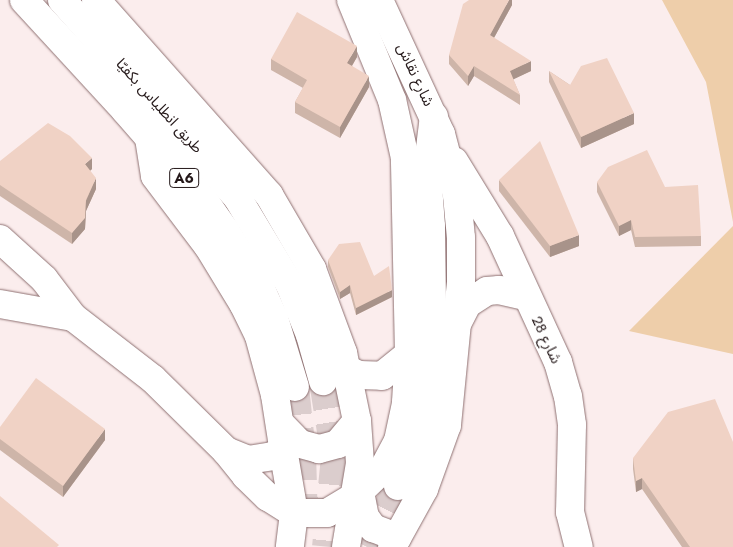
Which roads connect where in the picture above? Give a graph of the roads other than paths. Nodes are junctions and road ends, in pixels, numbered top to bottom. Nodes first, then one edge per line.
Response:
1 (24, 0) edge
2 (62, 0) edge
3 (96, 0) edge
4 (351, 0) edge
5 (379, 0) edge
6 (434, 116) junction
7 (149, 138) junction
8 (447, 152) junction
9 (0, 239) edge
10 (525, 296) junction
11 (0, 304) edge
12 (73, 317) junction
13 (456, 325) junction
14 (410, 354) junction
15 (346, 368) junction
16 (322, 381) tunnel mouth
17 (294, 387) tunnel mouth
18 (358, 421) junction
19 (280, 423) junction
20 (283, 449) junction
21 (226, 452) junction
22 (398, 486) tunnel mouth
23 (358, 494) junction
24 (294, 513) junction
25 (394, 542) edge
26 (290, 547) edge
27 (346, 547) edge
28 (579, 547) edge

1 - 7 main road, A6
2 - 16 main road, طريق انطلياس بكفيّا / A6
3 - 15 main road
4 - 14 main road
5 - 6 main road, شارع نقاش
6 - 8 main road, شارع نقاش
6 - 22 main road
7 - 17 main road, A6
7 - 19 main road
8 - 10 main road, شارع 28
8 - 13 main road
9 - 12 main road
10 - 13 main road
10 - 28 main road, شارع 28
11 - 12 main road
12 - 21 main road
13 - 25 main road
14 - 15 main road
14 - 23 main road
15 - 18 main road
18 - 19 main road
18 - 23 main road
19 - 20 main road
20 - 21 main road
20 - 24 main road
21 - 24 main road
23 - 24 main road
23 - 25 main road
23 - 27 main road
24 - 26 main road

